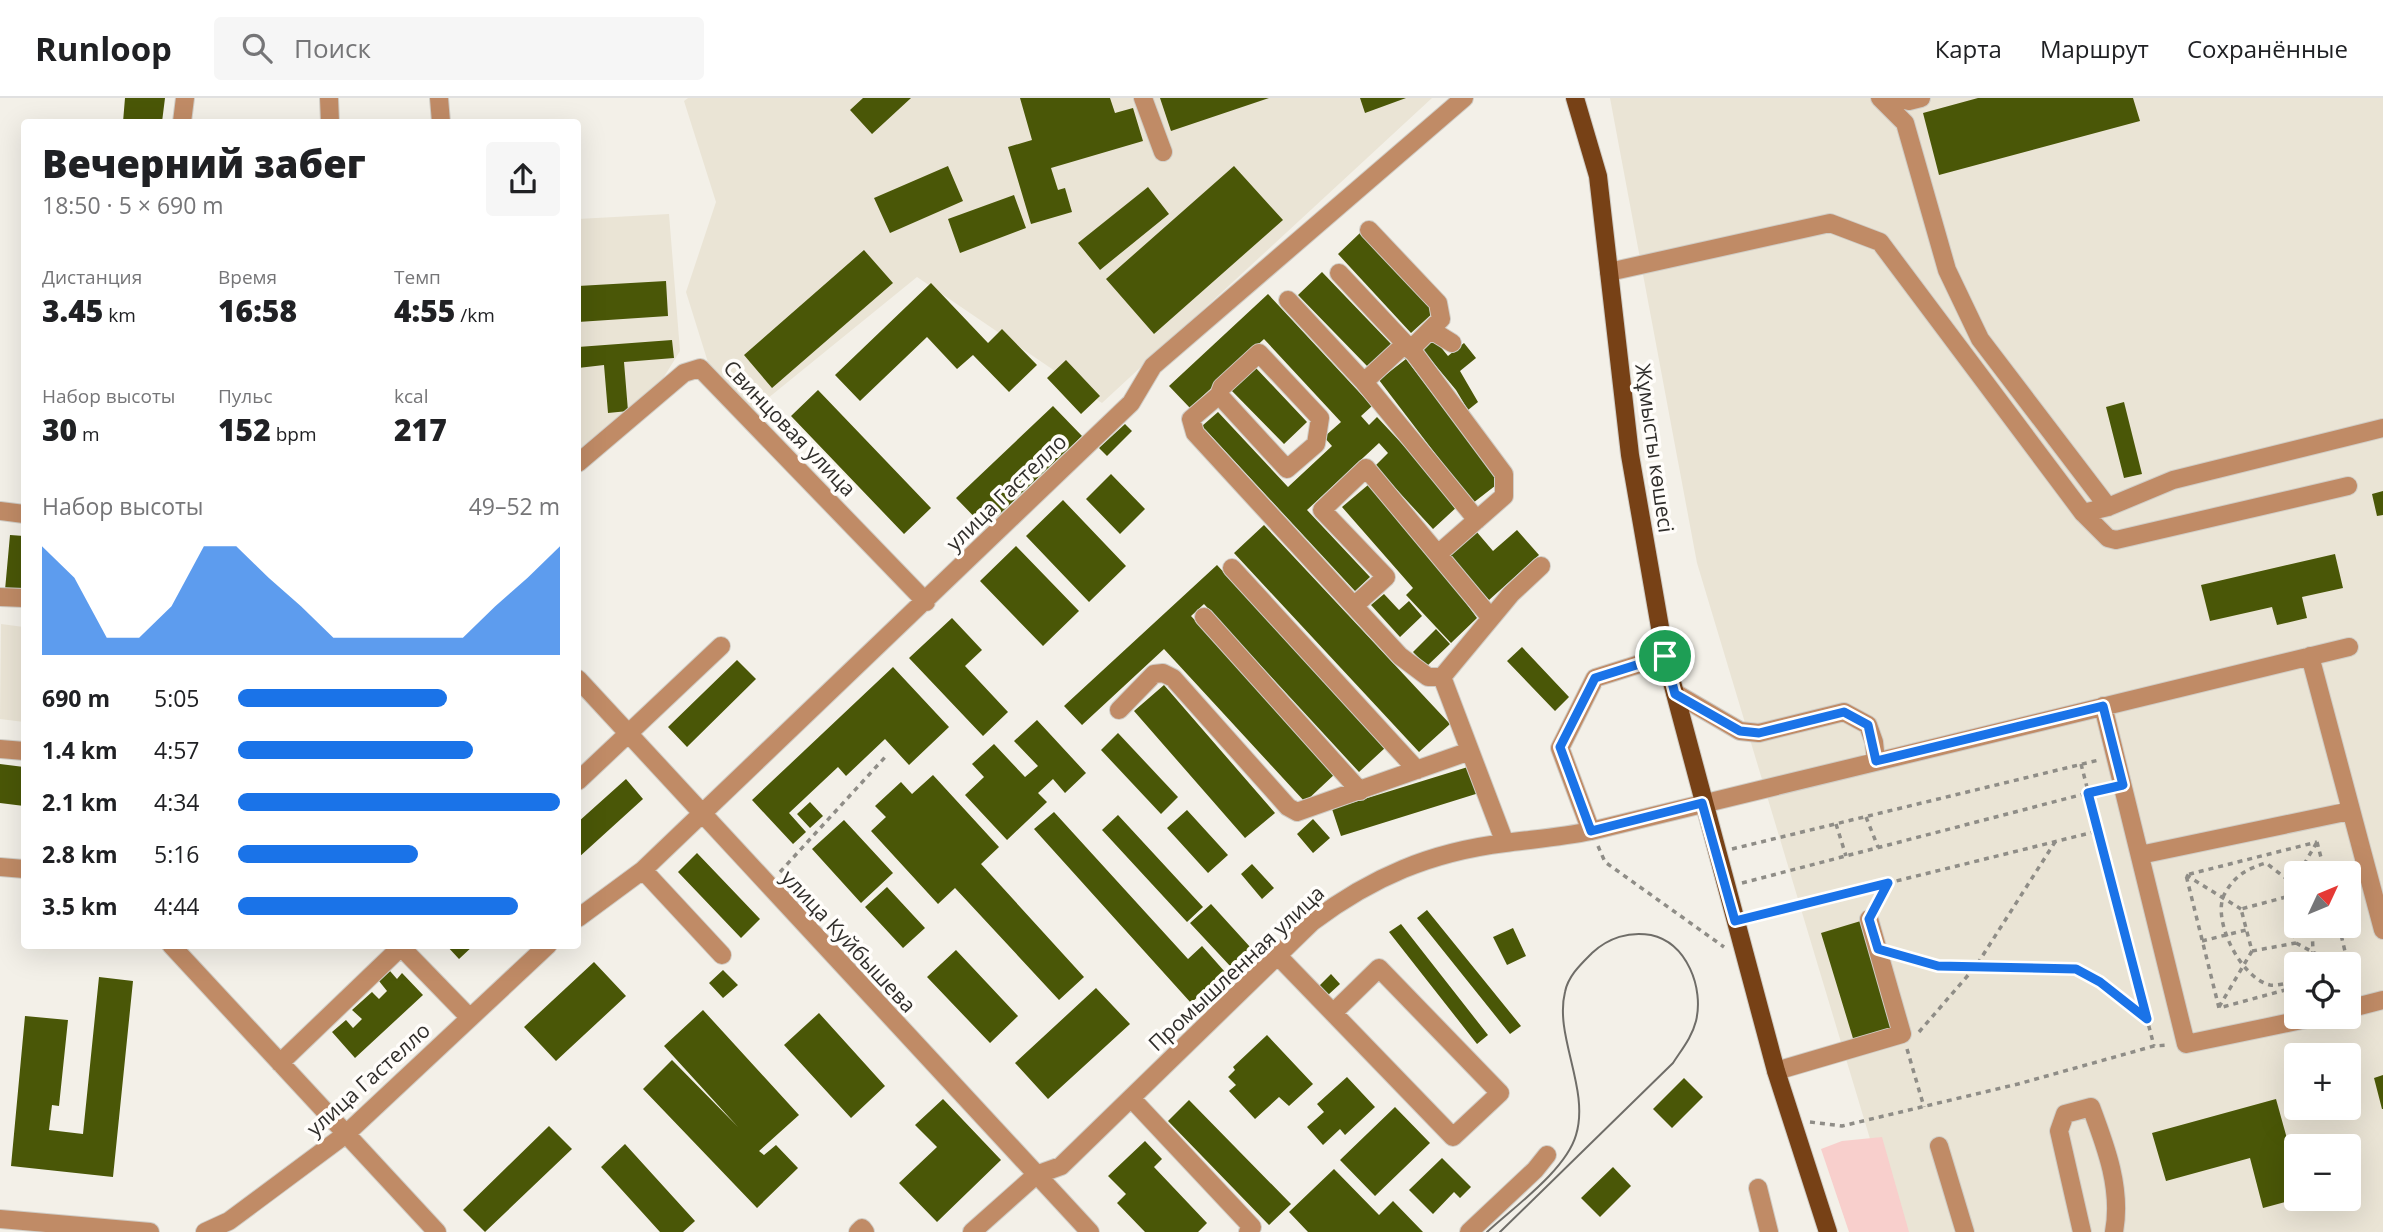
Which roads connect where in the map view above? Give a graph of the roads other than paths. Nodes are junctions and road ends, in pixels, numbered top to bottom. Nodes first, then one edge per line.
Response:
1 (185, 98) edge
2 (330, 98) edge
3 (439, 98) edge
4 (1143, 98) edge
5 (1464, 98) edge
6 (1575, 98) edge
7 (1880, 98) edge
8 (1896, 98) edge
9 (1921, 98) edge
10 (182, 119) edge
11 (330, 119) edge
12 (441, 119) edge
13 (1163, 152) dead end
14 (1369, 230) dead end
15 (1609, 272) junction
16 (1339, 273) dead end
17 (1287, 300) dead end
18 (1431, 330) junction
19 (1452, 343) dead end
20 (1407, 347) junction
21 (1364, 382) junction
22 (1219, 395) junction
23 (2383, 428) edge
24 (581, 460) edge
25 (2348, 486) dead end
26 (2108, 507) junction
27 (0, 511) edge
28 (2083, 513) junction
29 (21, 514) edge
30 (1477, 520) junction
31 (1438, 554) junction
32 (1541, 566) dead end
33 (1232, 568) dead end
34 (0, 597) edge
35 (21, 598) edge
36 (926, 602) junction
37 (1354, 606) junction
38 (1205, 617) dead end
39 (1491, 618) junction
40 (721, 646) dead end
41 (2348, 647) dead end
42 (1665, 656) junction
43 (2311, 656) junction
44 (1442, 677) junction
45 (581, 682) edge
46 (1675, 694) junction
47 (2103, 706) junction
48 (1119, 710) dead end
49 (628, 736) junction
50 (0, 749) edge
51 (21, 751) edge
52 (1470, 751) junction
53 (1876, 761) junction
54 (1417, 770) junction
55 (581, 778) edge
56 (1360, 792) junction
57 (1702, 803) junction
58 (2350, 811) junction
59 (702, 814) junction
60 (1591, 831) junction
61 (1505, 843) junction
62 (2140, 855) junction
63 (0, 867) edge
64 (21, 869) edge
65 (643, 870) junction
66 (581, 913) edge
67 (1869, 919) road end
68 (2383, 930) edge
69 (175, 949) edge
70 (399, 949) edge
71 (405, 949) edge
72 (544, 949) edge
73 (722, 955) dead end
74 (1279, 957) junction
75 (2383, 1000) edge
76 (2361, 1006) edge
77 (1333, 1013) junction
78 (470, 1018) junction
79 (2284, 1024) edge
80 (280, 1063) junction
81 (1776, 1071) junction
82 (1131, 1098) junction
83 (346, 1134) junction
84 (1939, 1146) dead end
85 (1546, 1155) dead end
86 (1036, 1175) junction
87 (1758, 1188) dead end
88 (0, 1219) edge
89 (229, 1226) edge
90 (976, 1231) edge
91 (150, 1232) edge
92 (205, 1232) edge
93 (437, 1232) edge
94 (858, 1232) edge
95 (866, 1232) edge
96 (1090, 1232) edge
97 (1248, 1232) edge
98 (1469, 1232) edge
99 (1769, 1232) edge
100 (1828, 1232) edge
101 (1965, 1232) edge
102 (2082, 1232) edge
103 (2114, 1232) edge

1 - 10 street
2 - 11 street
3 - 12 street
4 - 13 street
5 - 36 street, улица Гастелло
6 - 15 main road, Жұмысты көшесі
7 - 26 street
8 - 9 street
14 - 18 street
15 - 28 street
15 - 42 main road, Жұмысты көшесі
16 - 20 street
17 - 21 street
18 - 19 street
18 - 20 street
20 - 21 street
20 - 30 street
21 - 30 street
22 - 22 street
22 - 37 street
23 - 26 street
24 - 36 street, Свинцовая улица
25 - 28 street
26 - 28 street
27 - 29 street
30 - 31 street
31 - 37 street
31 - 39 street
32 - 39 street
33 - 54 street
34 - 35 street
36 - 59 street, улица Гастелло
37 - 44 street
38 - 56 street
39 - 44 street
40 - 49 street
41 - 43 street, Промышленная улица
42 - 46 main road, Жұмысты көшесі
42 - 60 street
43 - 47 street, Промышленная улица
43 - 58 street
44 - 52 street
45 - 49 street, улица Куйбышева
46 - 53 street
46 - 57 main road, Жұмысты көшесі
47 - 53 street, Промышленная улица
47 - 62 street
48 - 56 street
49 - 55 street
49 - 59 street, улица Куйбышева
50 - 51 street
52 - 54 street
52 - 61 street
53 - 57 street, Промышленная улица
54 - 56 street
57 - 60 street, Промышленная улица
57 - 81 main road, Жұмысты көшесі
58 - 62 street
58 - 68 street
59 - 65 street, улица Гастелло
59 - 86 street, улица Куйбышева
60 - 61 street, Промышленная улица
61 - 74 street, Промышленная улица
62 - 79 street
63 - 64 street
65 - 66 street, улица Гастелло
65 - 73 street
67 - 81 street
69 - 80 street
70 - 80 street
71 - 78 street
72 - 78 street, улица Гастелло
74 - 77 street
74 - 82 street, Промышленная улица
75 - 76 street
77 - 77 street
78 - 83 street, улица Гастелло
80 - 83 street
81 - 100 main road, Жұмысты көшесі
82 - 86 street, Промышленная улица
82 - 97 street
83 - 89 street, улица Гастелло
83 - 93 street
84 - 101 street
85 - 98 street
86 - 90 street, Промышленная улица
86 - 96 street, улица Куйбышева
87 - 99 street
88 - 91 street
89 - 92 street, улица Гастелло
94 - 95 street
102 - 103 street

